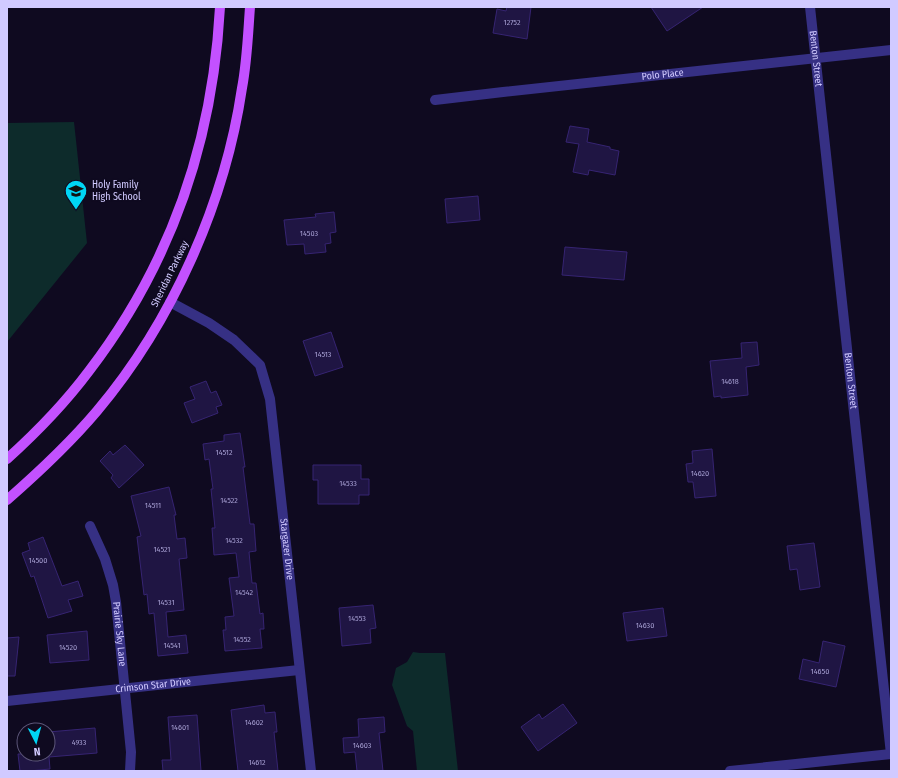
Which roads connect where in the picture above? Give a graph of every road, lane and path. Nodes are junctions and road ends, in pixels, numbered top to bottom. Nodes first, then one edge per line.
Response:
1 (220, 7) edge
2 (250, 7) edge
3 (810, 7) edge
4 (891, 50) edge
5 (816, 58) junction
6 (435, 100) dead end
7 (170, 302) junction
8 (7, 459) edge
9 (7, 500) edge
10 (90, 526) dead end
11 (299, 670) junction
12 (125, 689) junction
13 (7, 701) edge
14 (891, 754) edge
15 (130, 771) edge
16 (311, 771) edge
17 (730, 771) edge

1 - 8 main road, Sheridan Parkway
2 - 7 main road, Sheridan Parkway
3 - 5 street, Benton Street
4 - 5 street, Polo Place
5 - 6 street, Polo Place
5 - 14 street, Benton Street
7 - 9 main road, Sheridan Parkway
7 - 11 street, Stargazer Drive
10 - 12 street, Prairie Sky Lane
11 - 12 street, Crimson Star Drive
11 - 16 street, Stargazer Drive
12 - 13 street, Crimson Star Drive
12 - 15 street, Prairie Sky Lane
14 - 17 street

